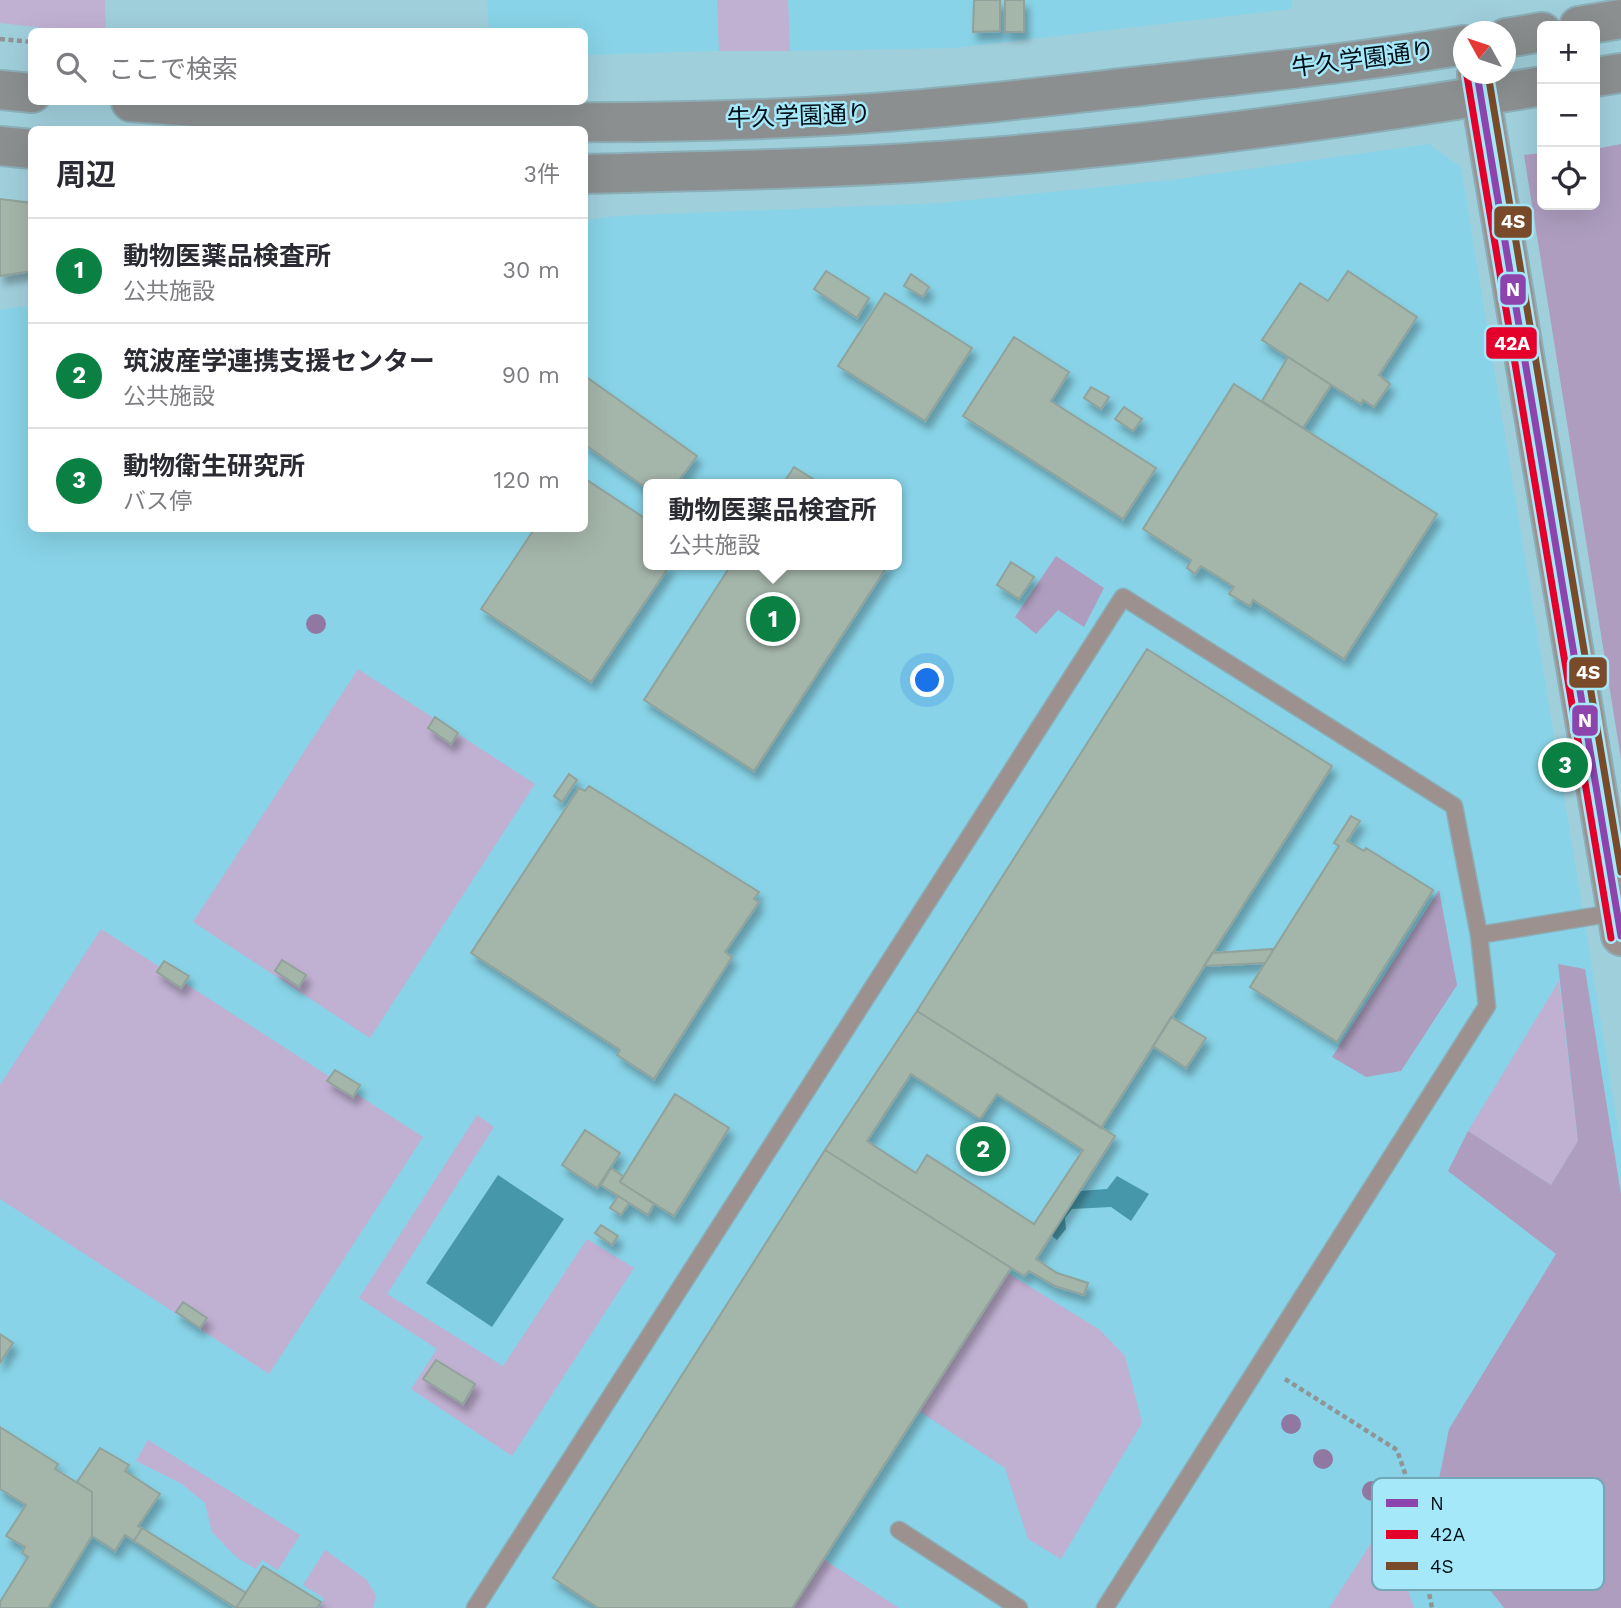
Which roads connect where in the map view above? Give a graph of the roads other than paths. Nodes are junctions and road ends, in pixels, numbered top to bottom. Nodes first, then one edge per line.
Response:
1 (1621, 19) edge
2 (1600, 22) edge
3 (1537, 33) edge
4 (1516, 36) edge
5 (1453, 47) edge
6 (1621, 72) edge
7 (1600, 76) edge
8 (1479, 85) edge
9 (1537, 86) edge
10 (0, 90) edge
11 (28, 93) edge
12 (166, 105) edge
13 (0, 146) edge
14 (28, 149) edge
15 (588, 174) edge
16 (1620, 920) edge
17 (1479, 935) junction
18 (899, 1530) dead end
19 (475, 1608) edge
20 (1019, 1608) edge
21 (1105, 1608) edge

1 - 2 highway
3 - 4 highway
5 - 12 highway, 牛久学園通り
6 - 7 highway
8 - 9 highway
8 - 15 highway
8 - 16 street
10 - 11 highway
13 - 14 highway
16 - 17 lane
17 - 19 lane
17 - 21 lane
18 - 20 lane

